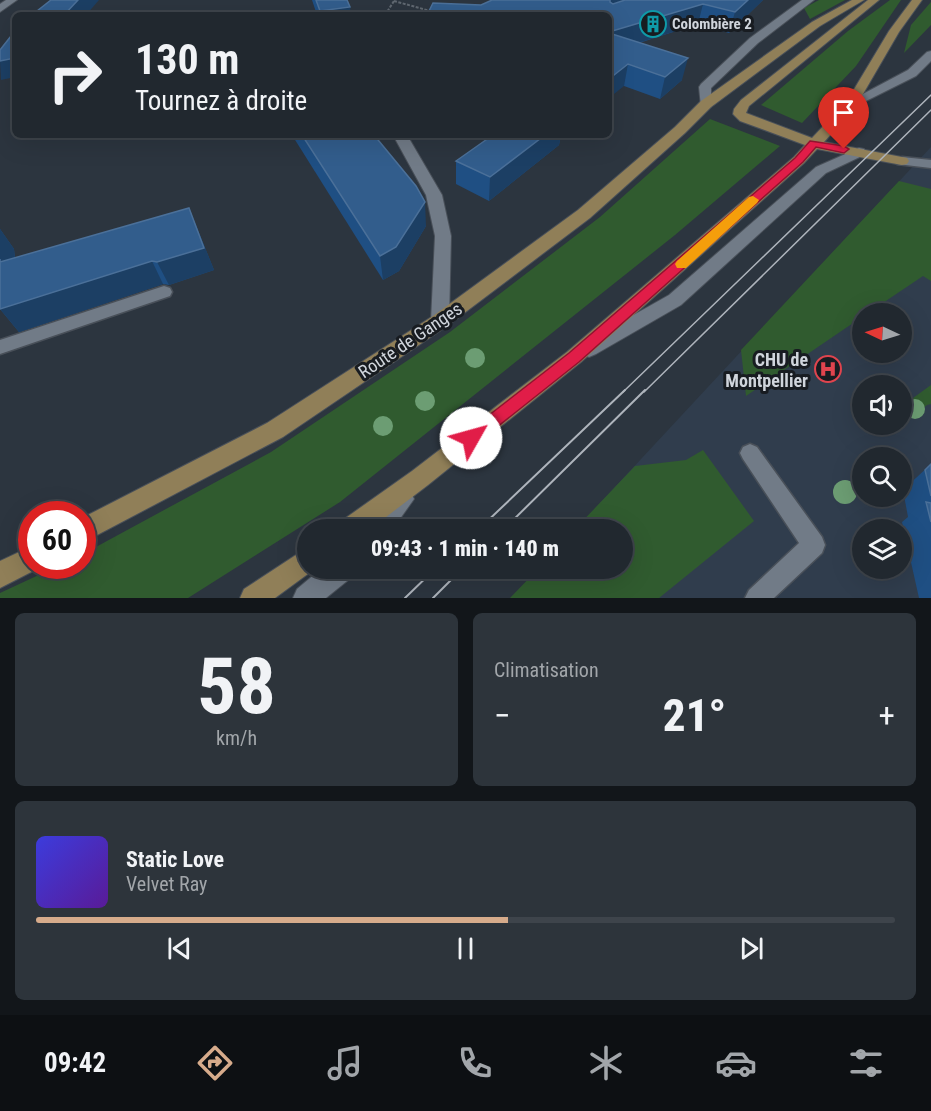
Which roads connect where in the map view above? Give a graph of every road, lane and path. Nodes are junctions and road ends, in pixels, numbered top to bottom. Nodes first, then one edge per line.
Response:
1 (12, 0) edge
2 (809, 0) edge
3 (859, 0) edge
4 (873, 0) edge
5 (917, 0) edge
6 (394, 1) edge
7 (0, 9) edge
8 (435, 12) edge
9 (931, 54) edge
10 (852, 103) junction
11 (706, 104) junction
12 (402, 138) edge
13 (814, 144) junction
14 (859, 152) junction
15 (902, 161) joint
16 (931, 164) edge
17 (164, 292) dead end
18 (440, 321) junction
19 (0, 347) edge
20 (574, 357) junction
21 (750, 453) dead end
22 (420, 478) junction
23 (364, 519) edge
24 (385, 519) edge
25 (96, 524) edge
26 (18, 565) edge
27 (297, 567) edge
28 (0, 575) edge
29 (329, 579) edge
30 (253, 598) edge
31 (306, 598) edge
32 (757, 598) edge

1 - 7 street
2 - 11 street, Route de Ganges
3 - 11 main road, Route de Ganges
4 - 13 main road
5 - 10 main road
6 - 8 path
9 - 10 street
10 - 13 main road
11 - 18 main road, Route de Ganges
12 - 18 street
13 - 14 main road
13 - 20 main road
14 - 15 main road
14 - 20 street
15 - 16 lane
17 - 19 lane
18 - 25 main road, Route de Ganges
20 - 22 main road
21 - 32 lane
22 - 23 main road
22 - 24 street
26 - 28 main road
27 - 30 main road
29 - 31 street

